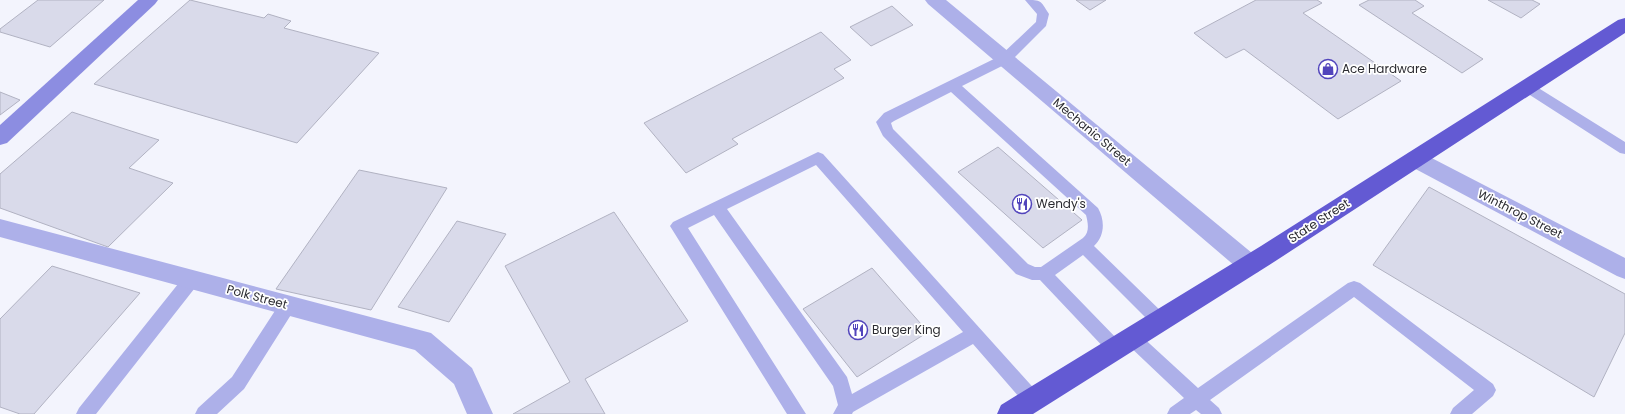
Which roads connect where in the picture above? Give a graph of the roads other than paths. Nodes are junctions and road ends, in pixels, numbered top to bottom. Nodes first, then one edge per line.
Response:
1 (149, 0) edge
2 (934, 0) edge
3 (1031, 0) edge
4 (1622, 30) edge
5 (1005, 59) junction
6 (952, 85) junction
7 (1527, 87) junction
8 (0, 137) edge
9 (1624, 147) edge
10 (1415, 159) junction
11 (717, 207) junction
12 (0, 228) edge
13 (1084, 246) junction
14 (1250, 265) junction
15 (1625, 269) edge
16 (1043, 273) junction
17 (192, 279) junction
18 (288, 305) junction
19 (1160, 321) junction
20 (975, 334) junction
21 (1124, 343) junction
22 (1197, 399) junction
23 (1033, 400) junction
24 (845, 410) edge
25 (85, 414) edge
26 (204, 414) edge
27 (480, 414) edge
28 (797, 414) edge
29 (1010, 414) edge
30 (1176, 414) edge
31 (1213, 414) edge
32 (1459, 414) edge

1 - 8 main road
2 - 5 street, Mechanic Street
3 - 5 lane
4 - 7 highway, State Street
5 - 6 lane
5 - 14 street, Mechanic Street
6 - 13 lane
6 - 16 lane
7 - 9 lane
7 - 10 highway, State Street
10 - 14 highway, State Street
10 - 15 street, Winthrop Street
11 - 20 lane
11 - 24 lane
11 - 28 lane
12 - 17 street, Polk Street
13 - 16 lane
13 - 19 lane
14 - 19 highway, State Street
16 - 21 lane
17 - 18 street, Polk Street
17 - 25 lane
18 - 26 lane
18 - 27 street, Polk Street
19 - 21 highway, State Street
20 - 23 lane
20 - 24 lane
21 - 22 lane
21 - 23 highway, State Street
22 - 30 lane
22 - 31 lane
22 - 32 lane
23 - 29 highway, State Street

